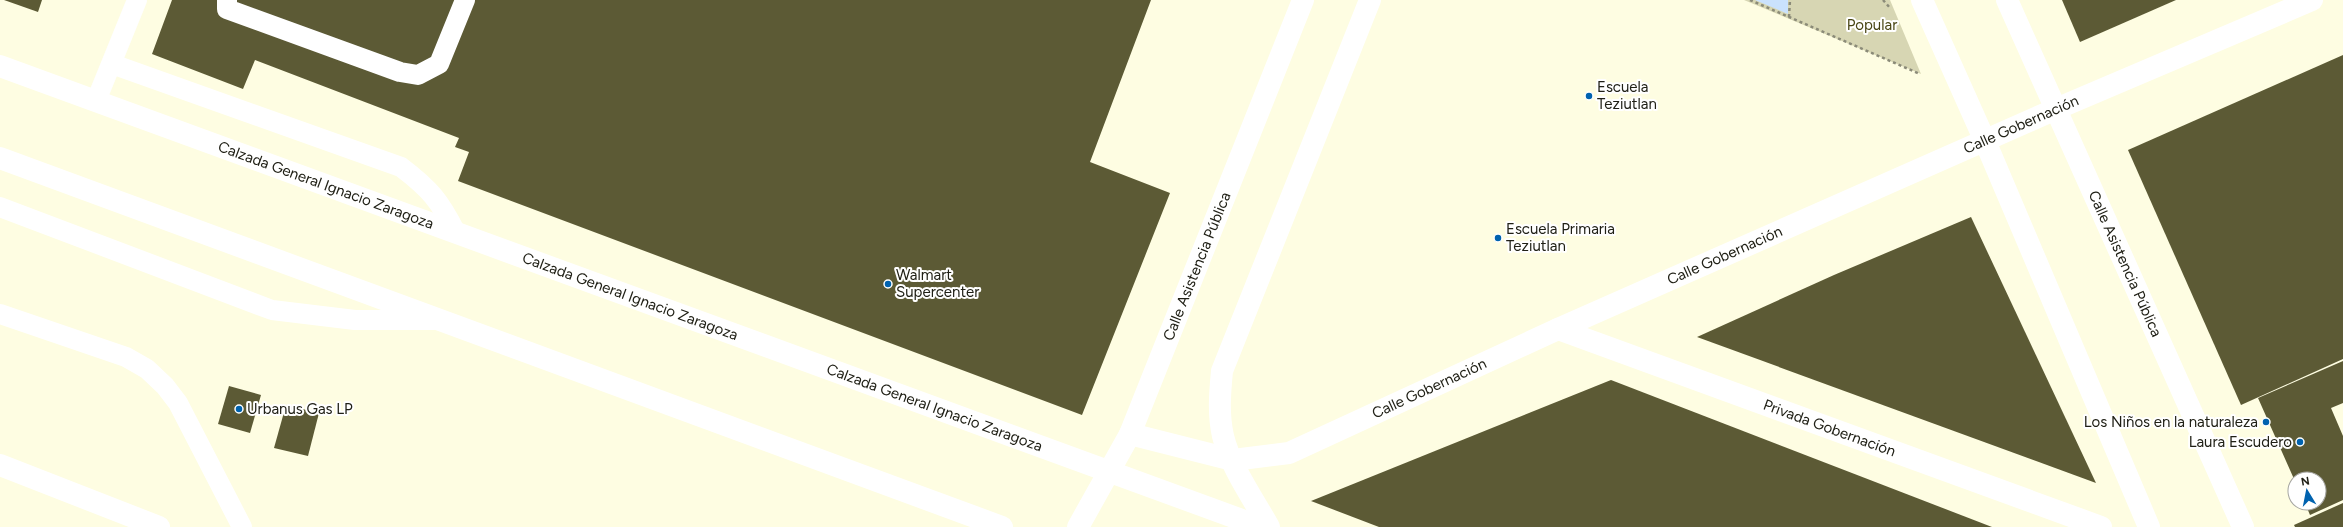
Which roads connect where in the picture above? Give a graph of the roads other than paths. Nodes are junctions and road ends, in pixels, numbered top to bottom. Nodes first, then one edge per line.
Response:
1 (137, 0) edge
2 (227, 0) edge
3 (465, 0) edge
4 (1303, 0) edge
5 (1370, 0) edge
6 (1922, 0) edge
7 (2007, 0) edge
8 (2312, 0) edge
9 (112, 64) junction
10 (0, 66) edge
11 (96, 101) junction
12 (2056, 109) junction
13 (1985, 141) junction
14 (0, 158) edge
15 (0, 207) edge
16 (456, 233) junction
17 (0, 314) edge
18 (439, 320) junction
19 (1558, 329) junction
20 (1130, 434) junction
21 (1233, 460) junction
22 (0, 465) edge
23 (1108, 473) junction
24 (159, 527) edge
25 (242, 527) edge
26 (1002, 527) edge
27 (1078, 527) edge
28 (1261, 527) edge
29 (1269, 527) edge
30 (2100, 527) edge
31 (2148, 527) edge
32 (2243, 527) edge

1 - 9 lane
2 - 3 lane
4 - 20 street, Calle Asistencia Pública
5 - 21 street
6 - 13 street
7 - 12 street, Calle Asistencia Pública
8 - 12 street, Calle Gobernación
9 - 11 lane
9 - 16 lane
10 - 11 street, Calzada General Ignacio Zaragoza
11 - 16 street, Calzada General Ignacio Zaragoza
12 - 13 street, Calle Gobernación
12 - 32 street, Calle Asistencia Pública
13 - 19 street, Calle Gobernación
13 - 31 street
14 - 18 street
15 - 18 lane
16 - 23 street, Calzada General Ignacio Zaragoza
17 - 25 lane
18 - 26 street
19 - 21 street, Calle Gobernación
19 - 30 street, Privada Gobernación
20 - 21 street, Calle Gobernación
20 - 23 street, Calle Asistencia Pública
21 - 29 street
22 - 24 street
23 - 27 street, Calle Asistencia Pública
23 - 28 street, Calzada General Ignacio Zaragoza

